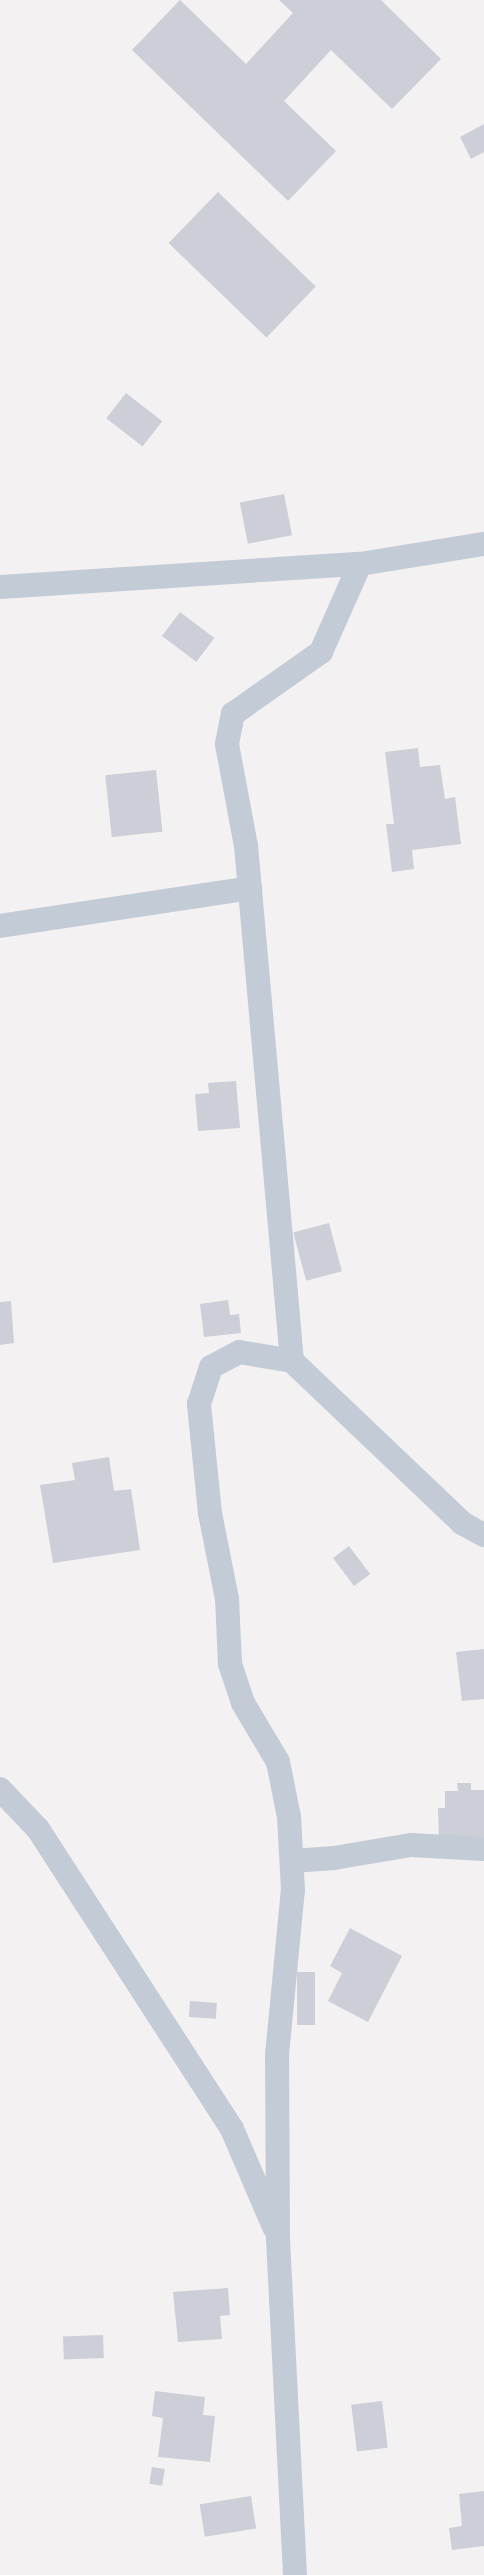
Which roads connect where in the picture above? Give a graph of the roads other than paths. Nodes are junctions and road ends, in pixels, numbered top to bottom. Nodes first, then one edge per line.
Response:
1 (484, 544) edge
2 (360, 564) junction
3 (0, 587) edge
4 (250, 888) junction
5 (0, 926) edge
6 (292, 1361) junction
7 (484, 1535) edge
8 (0, 1789) edge
9 (484, 1849) edge
10 (292, 1861) junction
11 (279, 2237) junction
12 (296, 2575) edge

1 - 2 street
2 - 3 street
2 - 4 street
4 - 5 street
4 - 6 street
6 - 7 street
6 - 10 street
8 - 11 street
9 - 10 street
10 - 11 street
11 - 12 street

